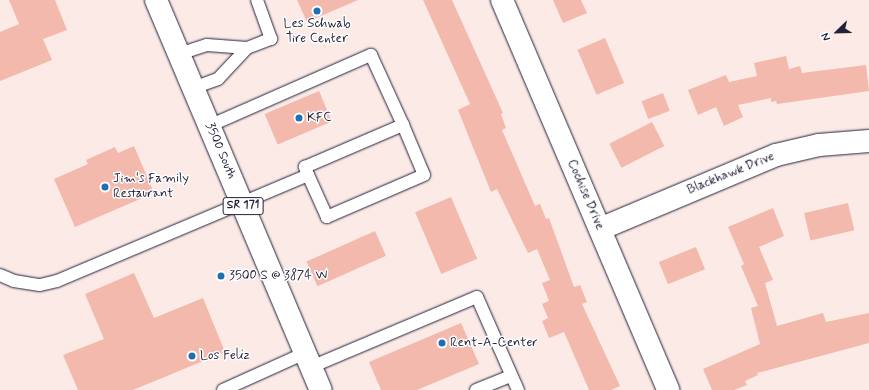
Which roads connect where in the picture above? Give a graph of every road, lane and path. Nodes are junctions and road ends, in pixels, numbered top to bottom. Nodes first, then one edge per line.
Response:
1 (156, 0) edge
2 (257, 0) edge
3 (502, 0) edge
4 (247, 48) junction
5 (179, 54) junction
6 (193, 88) junction
7 (403, 125) junction
8 (209, 126) junction
9 (869, 141) edge
10 (308, 175) junction
11 (241, 202) junction
12 (600, 229) junction
13 (0, 275) edge
14 (308, 360) junction
15 (512, 376) junction
16 (224, 390) edge
17 (321, 390) edge
18 (476, 390) edge
19 (518, 390) edge
20 (668, 390) edge

1 - 5 street, 3500 South / SR 171
2 - 4 lane
3 - 12 street, Cochise Drive
4 - 5 lane
4 - 6 lane
5 - 6 street, 3500 South / SR 171
6 - 8 street, 3500 South / SR 171
7 - 8 lane
7 - 10 lane
7 - 10 lane
8 - 11 street, 3500 South / SR 171
9 - 12 street, Blackhawk Drive
10 - 11 lane
11 - 13 lane
11 - 14 street, 3500 South / SR 171
12 - 20 street, Cochise Drive
14 - 15 lane
14 - 16 lane
14 - 17 street, 3500 South / SR 171
15 - 18 lane
15 - 19 lane

